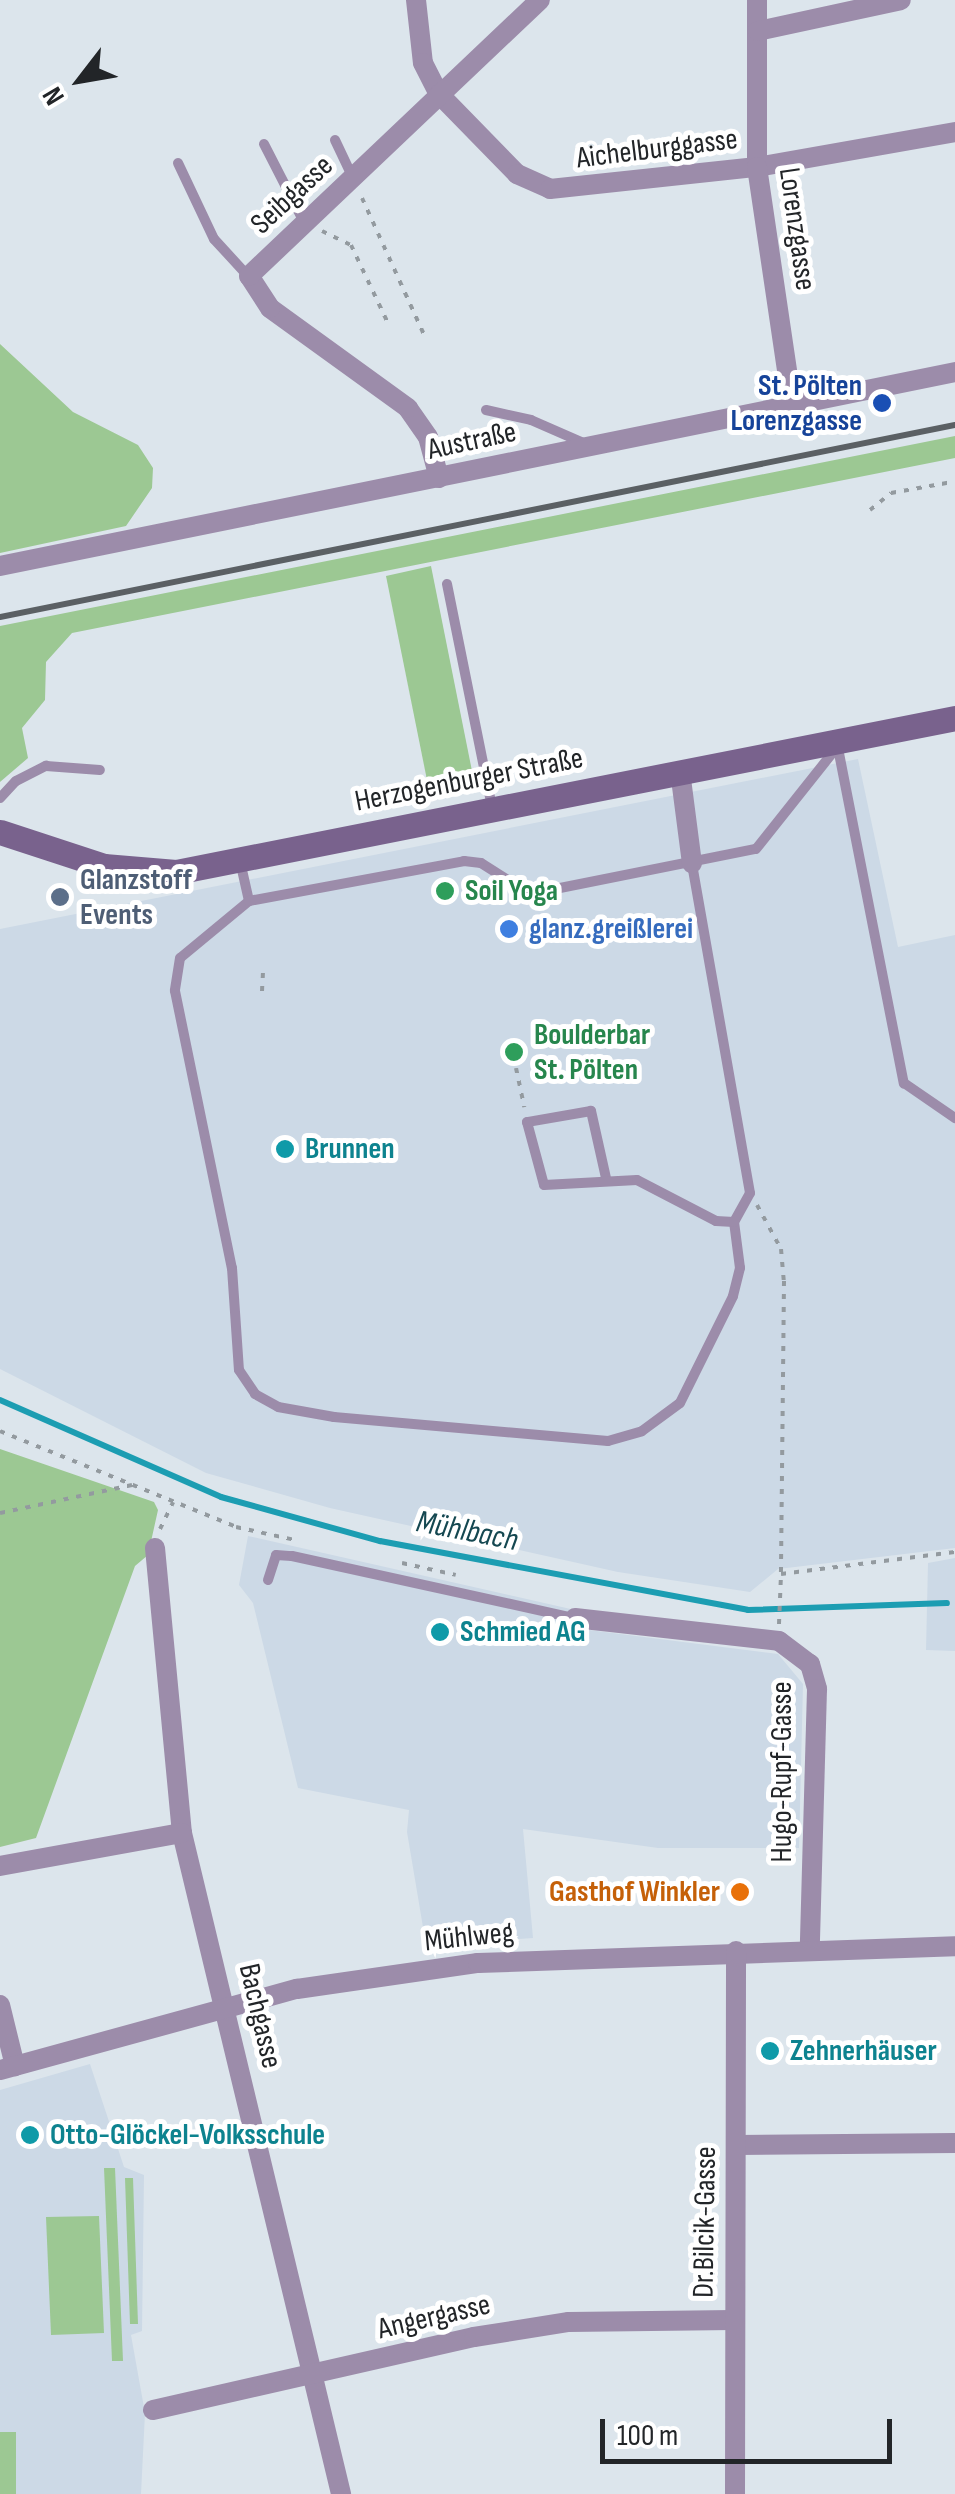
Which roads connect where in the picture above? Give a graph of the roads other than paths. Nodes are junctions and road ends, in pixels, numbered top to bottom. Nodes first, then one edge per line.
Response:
1 (416, 0) edge
2 (540, 0) edge
3 (758, 0) edge
4 (901, 0) edge
5 (758, 31) junction
6 (439, 94) junction
7 (955, 132) edge
8 (335, 140) dead end
9 (264, 144) dead end
10 (178, 163) dead end
11 (757, 167) junction
12 (354, 178) junction
13 (304, 222) junction
14 (249, 276) junction
15 (955, 372) edge
16 (792, 405) junction
17 (486, 410) dead end
18 (592, 446) junction
19 (439, 478) junction
20 (0, 566) edge
21 (447, 584) dead end
22 (955, 718) edge
23 (838, 743) junction
24 (100, 770) dead end
25 (680, 771) junction
26 (0, 798) edge
27 (492, 808) junction
28 (0, 832) edge
29 (240, 860) junction
30 (692, 863) junction
31 (249, 901) junction
32 (955, 1118) edge
33 (606, 1178) junction
34 (734, 1222) junction
35 (155, 1548) road end
36 (268, 1580) dead end
37 (575, 1618) joint
38 (182, 1833) junction
39 (0, 1866) edge
40 (955, 1946) edge
41 (810, 1947) junction
42 (736, 1952) junction
43 (0, 2005) edge
44 (228, 2006) junction
45 (8, 2068) edge
46 (955, 2143) edge
47 (737, 2145) junction
48 (733, 2320) junction
49 (311, 2377) junction
50 (153, 2410) dead end
51 (341, 2494) edge
52 (734, 2494) edge

1 - 6 street, Aichelburggasse
2 - 6 street, Seibgasse
3 - 5 street, Lorenzgasse
4 - 5 street
5 - 11 street, Lorenzgasse
6 - 11 street, Aichelburggasse
6 - 12 street, Seibgasse
7 - 11 street, Aichelburggasse
8 - 12 lane
9 - 13 lane
10 - 14 lane
11 - 16 street, Lorenzgasse
12 - 13 street, Seibgasse
13 - 14 street, Seibgasse
14 - 19 street, Seibgasse
15 - 16 street, Austraße
16 - 18 street, Austraße
17 - 18 lane
18 - 19 street, Austraße
19 - 20 street, Austraße
21 - 27 lane
22 - 23 street, Herzogenburger Straße
23 - 25 street, Herzogenburger Straße
23 - 30 lane
23 - 32 lane
24 - 26 lane
25 - 27 street, Herzogenburger Straße
25 - 30 street
27 - 29 street, Herzogenburger Straße
28 - 29 street, Herzogenburger Straße
29 - 31 lane
30 - 31 lane
30 - 34 lane
31 - 34 lane
33 - 33 lane
33 - 34 lane
35 - 38 street, Bachgasse
36 - 37 lane
37 - 41 street, Hugo-Rupf-Gasse
38 - 39 street
38 - 44 street, Bachgasse
40 - 41 street, Mühlweg
41 - 42 street, Mühlweg
42 - 44 street, Mühlweg
42 - 47 street, Dr.Bilcik-Gasse
43 - 45 street
44 - 45 street, Mühlweg
44 - 49 street, Bachgasse
46 - 47 street
47 - 48 street, Dr.Bilcik-Gasse
48 - 49 street, Angergasse
48 - 52 street, Dr.Bilcik-Gasse
49 - 50 street, Angergasse
49 - 51 street, Bachgasse

